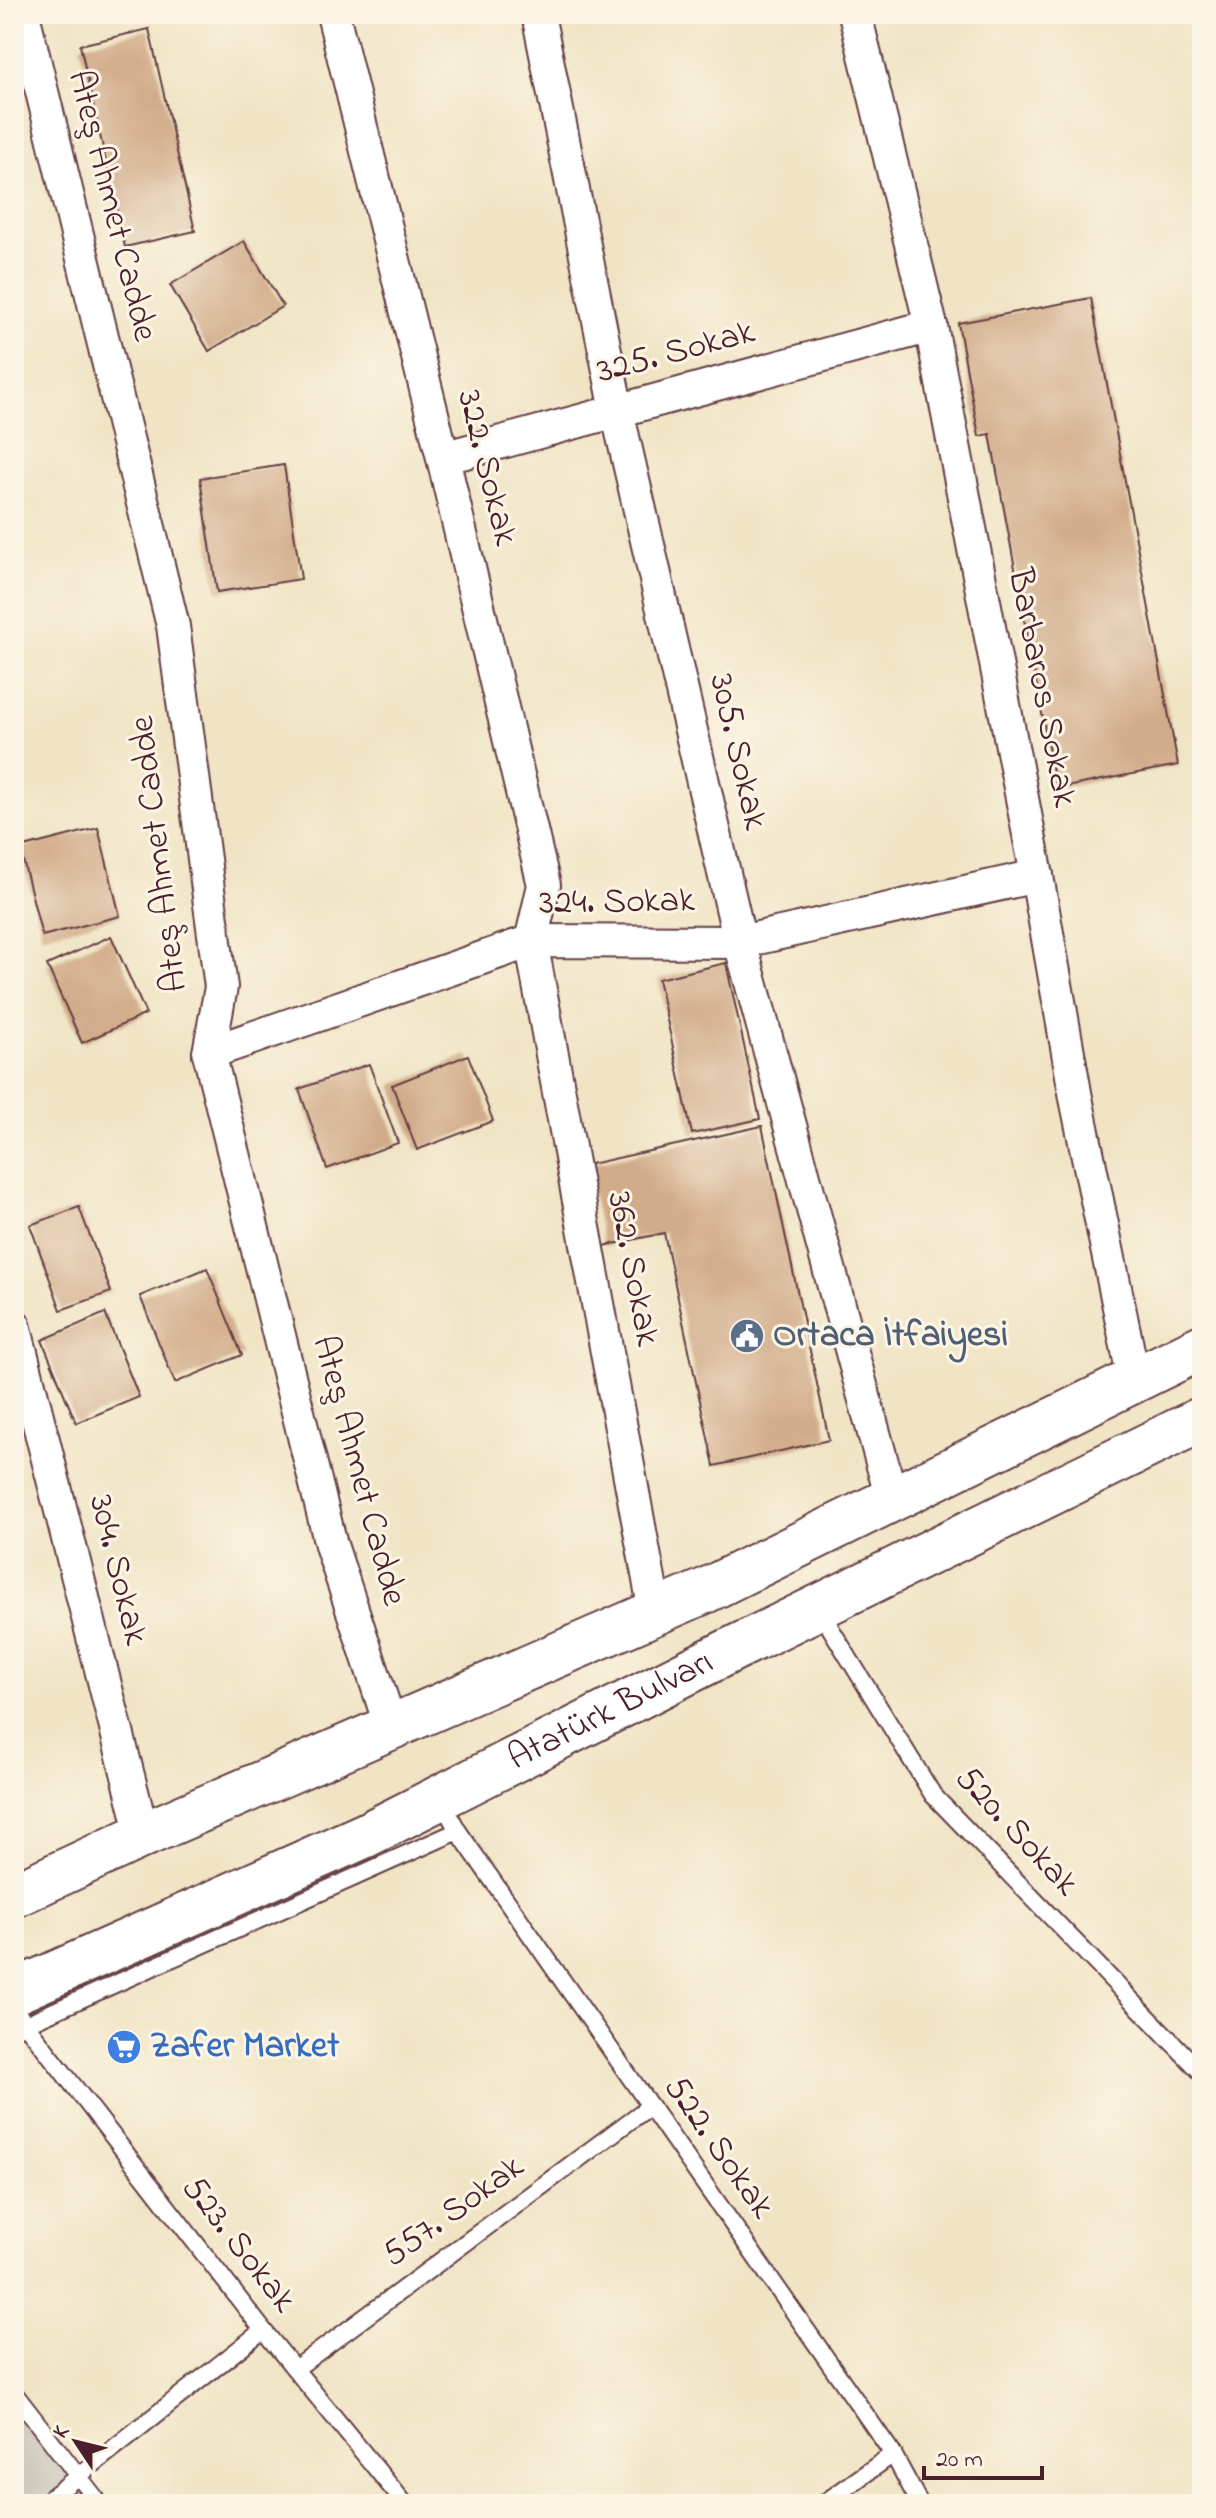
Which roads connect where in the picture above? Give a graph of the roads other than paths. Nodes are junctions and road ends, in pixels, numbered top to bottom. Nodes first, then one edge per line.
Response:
1 (23, 14) edge
2 (333, 14) edge
3 (538, 14) edge
4 (855, 14) edge
5 (931, 326) junction
6 (617, 411) junction
7 (443, 458) junction
8 (1037, 876) junction
9 (531, 941) junction
10 (740, 942) junction
11 (209, 1053) junction
12 (14, 1325) edge
13 (1202, 1347) edge
14 (1134, 1380) junction
15 (1202, 1419) edge
16 (892, 1499) junction
17 (818, 1607) junction
18 (655, 1612) junction
19 (391, 1727) junction
20 (449, 1815) junction
21 (143, 1835) junction
22 (14, 1895) edge
23 (14, 2009) edge
24 (18, 2015) edge
25 (1202, 2073) edge
26 (650, 2106) junction
27 (263, 2330) junction
28 (295, 2369) junction
29 (14, 2393) edge
30 (893, 2454) junction
31 (79, 2476) junction
32 (43, 2504) edge
33 (100, 2504) edge
34 (405, 2504) edge
35 (823, 2504) edge
36 (920, 2504) edge

1 - 11 street, Ateş Ahmet Cadde
2 - 7 street, 322. Sokak
3 - 6 street, 305. Sokak
4 - 5 street, Barbaros Sokak
5 - 6 street, 325. Sokak
5 - 8 street, Barbaros Sokak
6 - 7 street, 325. Sokak
6 - 10 street, 305. Sokak
7 - 9 street, 322. Sokak
8 - 10 street, 324. Sokak
8 - 14 street, Barbaros Sokak
9 - 10 street, 324. Sokak
9 - 11 street, 324. Sokak
9 - 18 street, 362. Sokak
10 - 16 street, 305. Sokak
11 - 19 street, Ateş Ahmet Cadde
12 - 21 street, 304. Sokak
13 - 14 main road, Atatürk Bulvarı
14 - 16 main road, Atatürk Bulvarı
15 - 17 main road, Atatürk Bulvarı
16 - 18 main road, Atatürk Bulvarı
17 - 20 main road, Atatürk Bulvarı
17 - 25 lane, 520. Sokak
18 - 19 main road, Atatürk Bulvarı
19 - 21 main road, Atatürk Bulvarı
20 - 24 main road, Atatürk Bulvarı
20 - 26 lane, 522. Sokak
21 - 22 main road, Atatürk Bulvarı
23 - 24 lane, 523. Sokak
24 - 27 lane, 523. Sokak
26 - 28 lane, 557. Sokak
26 - 30 lane, 522. Sokak
27 - 28 lane, 523. Sokak
27 - 31 lane
28 - 34 lane, 523. Sokak
29 - 31 lane
30 - 35 lane
30 - 36 lane, 522. Sokak
31 - 32 lane
31 - 33 lane

